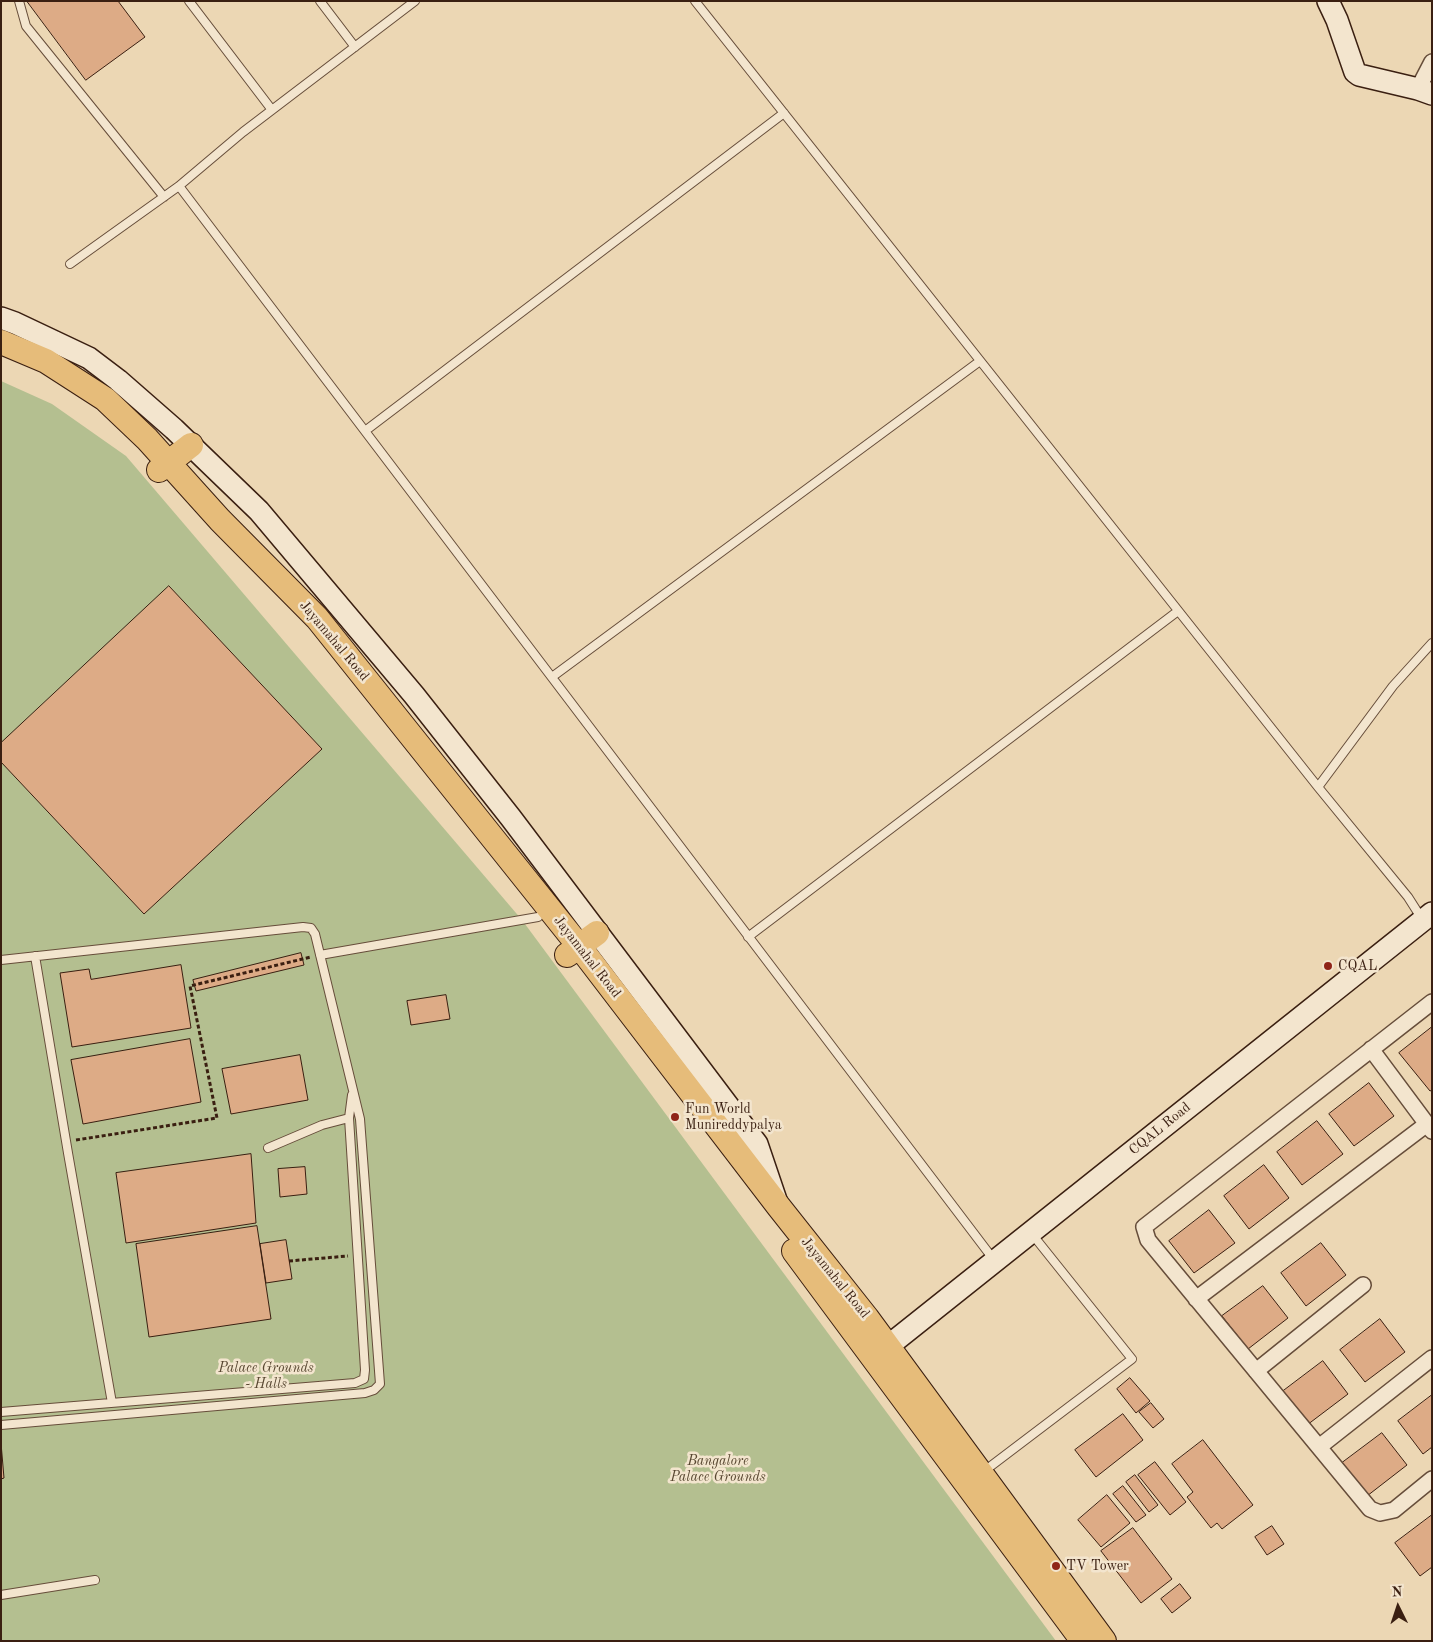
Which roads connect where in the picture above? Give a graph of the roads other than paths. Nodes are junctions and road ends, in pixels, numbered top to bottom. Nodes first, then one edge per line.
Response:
1 (19, 1) edge
2 (189, 1) edge
3 (320, 1) edge
4 (415, 1) edge
5 (695, 1) edge
6 (1328, 1) edge
7 (355, 47) junction
8 (1432, 62) edge
9 (1425, 92) edge
10 (272, 110) junction
11 (784, 113) junction
12 (179, 186) junction
13 (164, 197) junction
14 (70, 264) dead end
15 (1, 318) edge
16 (1, 342) edge
17 (1, 356) edge
18 (980, 361) junction
19 (365, 431) junction
20 (191, 445) junction
21 (164, 466) junction
22 (1178, 611) junction
23 (1432, 643) edge
24 (552, 677) junction
25 (1318, 787) junction
26 (535, 905) junction
27 (1428, 917) edge
28 (748, 937) junction
29 (581, 945) junction
30 (320, 955) junction
31 (35, 956) junction
32 (1, 960) edge
33 (1432, 1002) edge
34 (1370, 1050) junction
35 (353, 1091) junction
36 (349, 1118) junction
37 (1429, 1128) edge
38 (268, 1148) dead end
39 (354, 1204) junction
40 (366, 1204) junction
41 (1031, 1232) junction
42 (995, 1261) junction
43 (1363, 1285) dead end
44 (1196, 1299) junction
45 (374, 1306) junction
46 (361, 1307) junction
47 (880, 1352) junction
48 (1432, 1358) edge
49 (1256, 1371) junction
50 (112, 1403) junction
51 (1, 1412) edge
52 (1, 1425) edge
53 (1319, 1447) junction
54 (981, 1473) junction
55 (1432, 1479) edge
56 (95, 1580) dead end
57 (1, 1594) edge
58 (1083, 1641) edge
59 (1104, 1641) edge

1 - 13 lane
2 - 10 lane
3 - 7 lane
4 - 7 lane
5 - 11 lane
6 - 9 street
7 - 10 lane
8 - 9 street
10 - 12 lane
11 - 18 lane
11 - 19 lane
12 - 13 lane
12 - 19 lane
13 - 14 lane
15 - 20 street
16 - 21 main road, Jayamahal Road
17 - 21 main road, Jayamahal Road
18 - 22 lane
18 - 24 lane
19 - 24 lane
20 - 21 main road
20 - 29 street
21 - 26 main road, Jayamahal Road
22 - 25 lane
22 - 28 lane
23 - 25 lane
24 - 28 lane
25 - 27 lane
26 - 29 main road, Jayamahal Road
26 - 30 lane
27 - 41 street, CQAL Road
28 - 42 lane
29 - 47 main road, Jayamahal Road
29 - 47 main road, Jayamahal Road
30 - 31 lane
30 - 35 lane
31 - 32 lane
31 - 50 lane
33 - 34 street
34 - 37 street
34 - 44 street
35 - 36 lane
35 - 40 lane
36 - 38 lane
36 - 39 lane
37 - 44 street
39 - 40 lane
39 - 46 lane
40 - 45 lane
41 - 42 street, CQAL Road
41 - 54 lane
42 - 47 street, CQAL Road
43 - 49 street
44 - 49 street
45 - 46 lane
45 - 52 lane
46 - 50 lane
47 - 54 main road, Jayamahal Road
47 - 58 main road, Jayamahal Road
48 - 53 street
49 - 53 street
50 - 51 lane
53 - 55 street
54 - 59 main road, Jayamahal Road
56 - 57 lane

